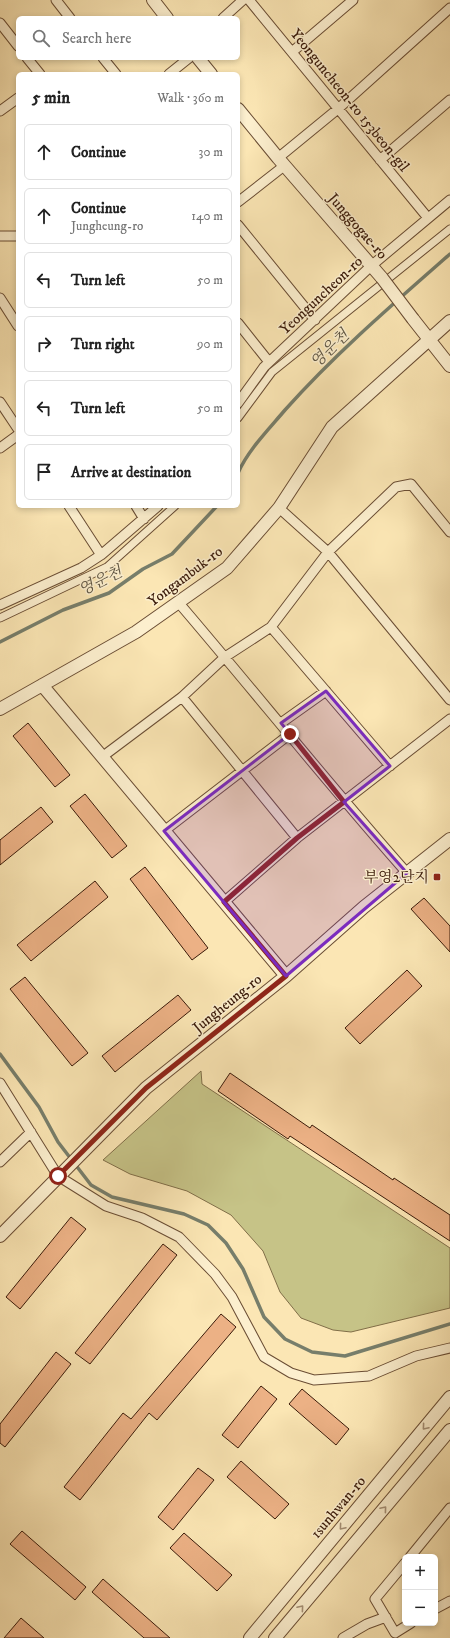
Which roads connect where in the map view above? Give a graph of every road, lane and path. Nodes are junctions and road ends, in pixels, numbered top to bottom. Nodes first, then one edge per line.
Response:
1 (56, 0) edge
2 (153, 0) edge
3 (243, 0) edge
4 (249, 0) edge
5 (353, 0) edge
6 (450, 8) edge
7 (68, 16) edge
8 (165, 16) edge
9 (225, 16) edge
10 (0, 23) edge
11 (16, 43) edge
12 (292, 52) junction
13 (29, 60) edge
14 (105, 60) edge
15 (186, 60) edge
16 (200, 60) edge
17 (38, 72) edge
18 (114, 72) edge
19 (172, 72) edge
20 (209, 72) edge
21 (16, 99) edge
22 (450, 100) edge
23 (339, 108) junction
24 (0, 111) edge
25 (240, 111) edge
26 (380, 160) junction
27 (281, 162) junction
28 (240, 200) edge
29 (450, 200) edge
30 (428, 218) junction
31 (240, 227) edge
32 (450, 228) edge
33 (0, 236) edge
34 (16, 236) edge
35 (371, 266) junction
36 (0, 298) edge
37 (315, 320) junction
38 (450, 321) edge
39 (16, 323) edge
40 (240, 326) edge
41 (429, 341) junction
42 (269, 362) junction
43 (450, 366) edge
44 (240, 400) edge
45 (0, 402) edge
46 (240, 415) edge
47 (16, 426) edge
48 (16, 436) edge
49 (0, 448) edge
50 (70, 508) edge
51 (137, 508) edge
52 (156, 508) edge
53 (173, 508) edge
54 (279, 508) junction
55 (144, 519) junction
56 (450, 532) edge
57 (328, 552) junction
58 (101, 555) junction
59 (178, 602) junction
60 (0, 605) edge
61 (0, 618) edge
62 (271, 627) junction
63 (225, 657) junction
64 (42, 685) junction
65 (326, 691) junction
66 (182, 697) junction
67 (450, 700) edge
68 (0, 709) edge
69 (450, 719) edge
70 (280, 723) junction
71 (290, 734) junction
72 (102, 756) junction
73 (390, 766) junction
74 (242, 770) junction
75 (344, 802) junction
76 (164, 831) junction
77 (297, 838) junction
78 (450, 839) edge
79 (407, 873) junction
80 (224, 902) junction
81 (286, 976) junction
82 (0, 1083) edge
83 (31, 1132) junction
84 (0, 1162) edge
85 (58, 1176) junction
86 (0, 1236) edge
87 (450, 1348) edge
88 (450, 1397) edge
89 (450, 1430) edge
90 (450, 1508) edge
91 (412, 1554) edge
92 (402, 1567) edge
93 (450, 1601) edge
94 (438, 1607) edge
95 (386, 1617) junction
96 (406, 1626) edge
97 (250, 1638) edge
98 (276, 1638) edge
99 (343, 1638) edge

1 - 7 street
2 - 8 street
3 - 9 street
4 - 12 street, Yeonguncheon-ro 153beon-gil
5 - 12 street
6 - 23 street
10 - 11 street
12 - 23 street, Yeonguncheon-ro 153beon-gil
13 - 17 street
14 - 18 street
15 - 19 street
16 - 20 street
21 - 24 street
22 - 26 street
23 - 26 street, Yeonguncheon-ro 153beon-gil
23 - 27 street
25 - 27 street, Junggogae-ro
26 - 30 street, Yeonguncheon-ro 153beon-gil
27 - 28 street
27 - 35 street, Junggogae-ro
29 - 30 street, Yeonguncheon-ro
30 - 35 street, Yeonguncheon-ro
31 - 37 street
32 - 46 street
33 - 34 street
35 - 37 street, Yeonguncheon-ro
35 - 41 street, Junggogae-ro, bridge
36 - 39 street
37 - 42 street, Yeonguncheon-ro
38 - 41 street, Yongambuk-ro
40 - 42 street
41 - 43 street, Junggogae-ro
41 - 54 street, Yongambuk-ro
42 - 44 street, Yeonguncheon-ro
45 - 47 street
48 - 49 street
50 - 58 street
51 - 55 street
52 - 55 street
53 - 61 street
54 - 57 street
54 - 59 street, Yongambuk-ro
55 - 58 street
56 - 57 street
57 - 62 street
57 - 67 street
58 - 60 street
59 - 63 street
59 - 64 street, Yongambuk-ro
62 - 63 street
62 - 65 street
63 - 66 street
63 - 70 street
64 - 68 street, Yongambuk-ro
64 - 72 street
65 - 70 street
65 - 73 street
66 - 72 street
66 - 74 street
69 - 73 street
70 - 71 street
71 - 74 street
71 - 75 street
72 - 76 street
73 - 75 street
74 - 76 street
74 - 77 street
75 - 77 street
75 - 79 street
76 - 80 street
77 - 80 street
78 - 79 street, Jungheung-ro
79 - 81 street, Jungheung-ro
80 - 81 street
81 - 85 street, Jungheung-ro
82 - 83 street
83 - 84 street
83 - 85 street
85 - 86 street
85 - 87 street
88 -> 97 street, 1sunhwan-ro
98 -> 89 street
90 - 91 street
92 - 95 street
93 - 94 street
95 - 96 street
95 - 99 street

